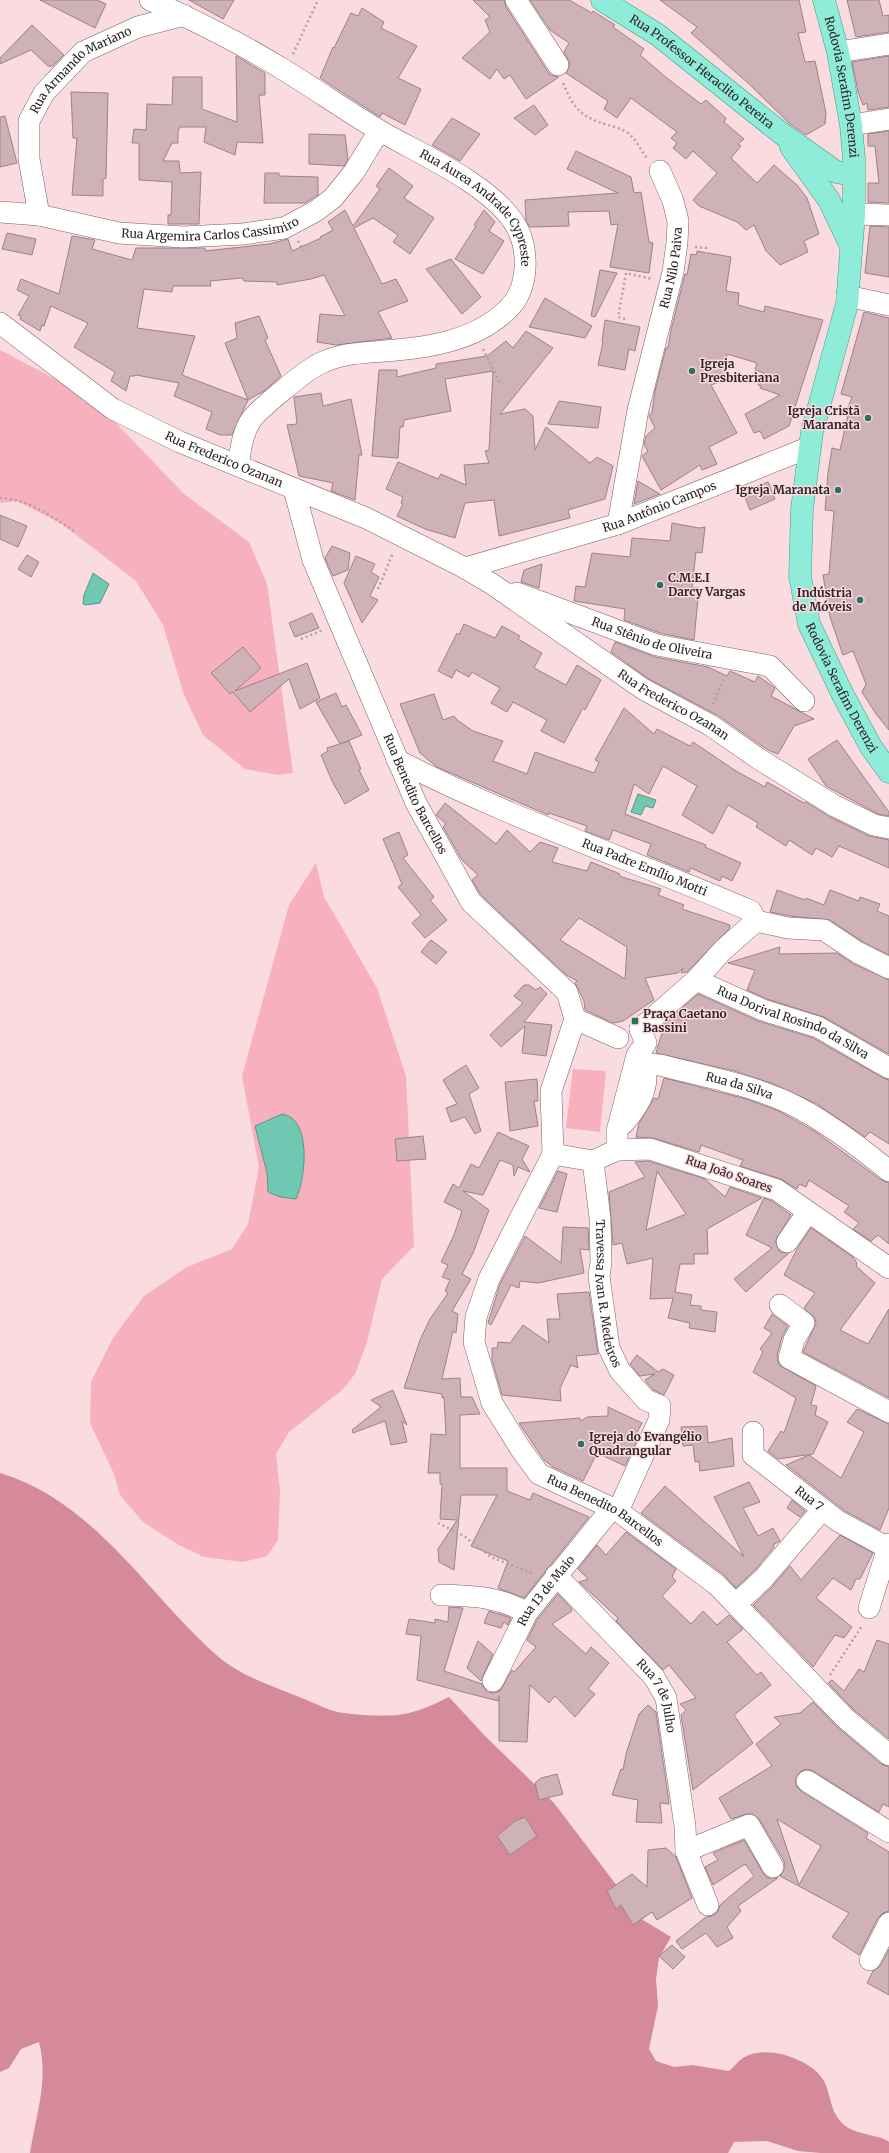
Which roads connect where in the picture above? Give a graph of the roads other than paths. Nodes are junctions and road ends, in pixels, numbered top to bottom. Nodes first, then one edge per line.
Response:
1 (150, 0) edge
2 (516, 0) edge
3 (602, 0) edge
4 (824, 0) edge
5 (184, 15) junction
6 (889, 44) edge
7 (838, 52) junction
8 (558, 65) road end
9 (889, 119) edge
10 (851, 125) junction
11 (379, 131) junction
12 (781, 133) junction
13 (660, 171) road end
14 (853, 175) junction
15 (0, 212) edge
16 (854, 214) junction
17 (39, 215) junction
18 (889, 215) edge
19 (850, 244) junction
20 (848, 296) junction
21 (889, 305) edge
22 (0, 323) edge
23 (810, 447) junction
24 (238, 465) junction
25 (294, 489) junction
26 (618, 524) junction
27 (465, 568) junction
28 (492, 584) junction
29 (804, 700) dead end
30 (397, 760) junction
31 (889, 772) edge
32 (889, 828) edge
33 (756, 921) junction
34 (889, 968) edge
35 (696, 980) junction
36 (575, 1019) junction
37 (640, 1029) junction
38 (618, 1038) junction
39 (641, 1056) junction
40 (889, 1068) edge
41 (617, 1140) junction
42 (553, 1154) junction
43 (593, 1161) junction
44 (889, 1171) edge
45 (808, 1212) junction
46 (787, 1242) dead end
47 (889, 1268) edge
48 (780, 1305) dead end
49 (660, 1406) joint
50 (889, 1412) edge
51 (753, 1432) dead end
52 (615, 1510) junction
53 (822, 1510) junction
54 (888, 1546) edge
55 (556, 1575) junction
56 (883, 1582) edge
57 (441, 1595) dead end
58 (736, 1604) junction
59 (869, 1608) road end
60 (527, 1613) junction
61 (492, 1682) dead end
62 (889, 1755) edge
63 (807, 1781) dead end
64 (889, 1832) edge
65 (686, 1851) junction
66 (774, 1867) dead end
67 (708, 1905) dead end
68 (889, 1923) edge
69 (870, 1960) dead end

1 - 5 street, Rua Áurea Andrade Cypreste
2 - 8 street
3 - 12 main road, Rua Professor Heraclito Pereira
4 - 7 main road, Rodovia Serafim Derenzi
5 - 11 street, Rua Áurea Andrade Cypreste
5 - 17 street, Rua Armando Mariano
6 - 7 street
7 - 10 main road, Rodovia Serafim Derenzi
9 - 10 street
10 - 14 main road, Rodovia Serafim Derenzi
11 - 17 street, Rua Argemira Carlos Cassimiro
11 - 24 street, Rua Áurea Andrade Cypreste
12 - 14 main road, Rodovia Serafim Derenzi
12 - 19 main road, Rodovia Serafim Derenzi
13 - 26 street, Rua Nilo Paiva
14 - 16 main road, Rodovia Serafim Derenzi
15 - 17 street, Rua Argemira Carlos Cassimiro
16 - 18 street
16 - 19 main road, Rodovia Serafim Derenzi
19 - 20 main road, Rodovia Serafim Derenzi
20 - 21 street
20 - 23 main road, Rodovia Serafim Derenzi
22 - 24 street, Rua Frederico Ozanan
23 - 26 street, Rua Antônio Campos
23 - 31 main road, Rodovia Serafim Derenzi
24 - 25 street, Rua Frederico Ozanan
25 - 27 street, Rua Frederico Ozanan
25 - 30 street, Rua Benedito Barcellos
26 - 27 street, Rua Antônio Campos
27 - 28 street, Rua Frederico Ozanan
28 - 29 street, Rua Stênio de Oliveira
28 - 32 street, Rua Frederico Ozanan
30 - 33 street, Rua Padre Emílio Motti
30 - 36 street, Rua Benedito Barcellos
33 - 34 street
33 - 35 street
35 - 37 street
35 - 40 street, Rua Dorival Rosindo da Silva
36 - 38 street
36 - 42 street
37 - 38 street
37 - 39 street
38 - 39 street
39 - 41 street
39 - 44 street, Rua da Silva
41 - 43 street
41 - 45 street, Rua João Soares
42 - 43 street
42 - 52 street, Rua Benedito Barcellos
43 - 49 street, Travessa Ivan R. Medeiros
45 - 46 street
45 - 47 street, Rua João Soares
48 - 50 street
49 - 52 street, Rua 13 de Maio
51 - 53 street, Rua 7
52 - 55 street, Rua 13 de Maio
52 - 58 street, Rua Benedito Barcellos
53 - 54 street, Rua 7
53 - 58 street
54 - 56 street
55 - 60 street, Rua 13 de Maio
55 - 65 street, Rua 7 de Julho
56 - 59 street
57 - 60 street
58 - 62 street, Rua Benedito Barcellos
60 - 61 street, Rua 13 de Maio
63 - 64 street
65 - 66 street
65 - 67 street, Rua 7 de Julho
68 - 69 street

